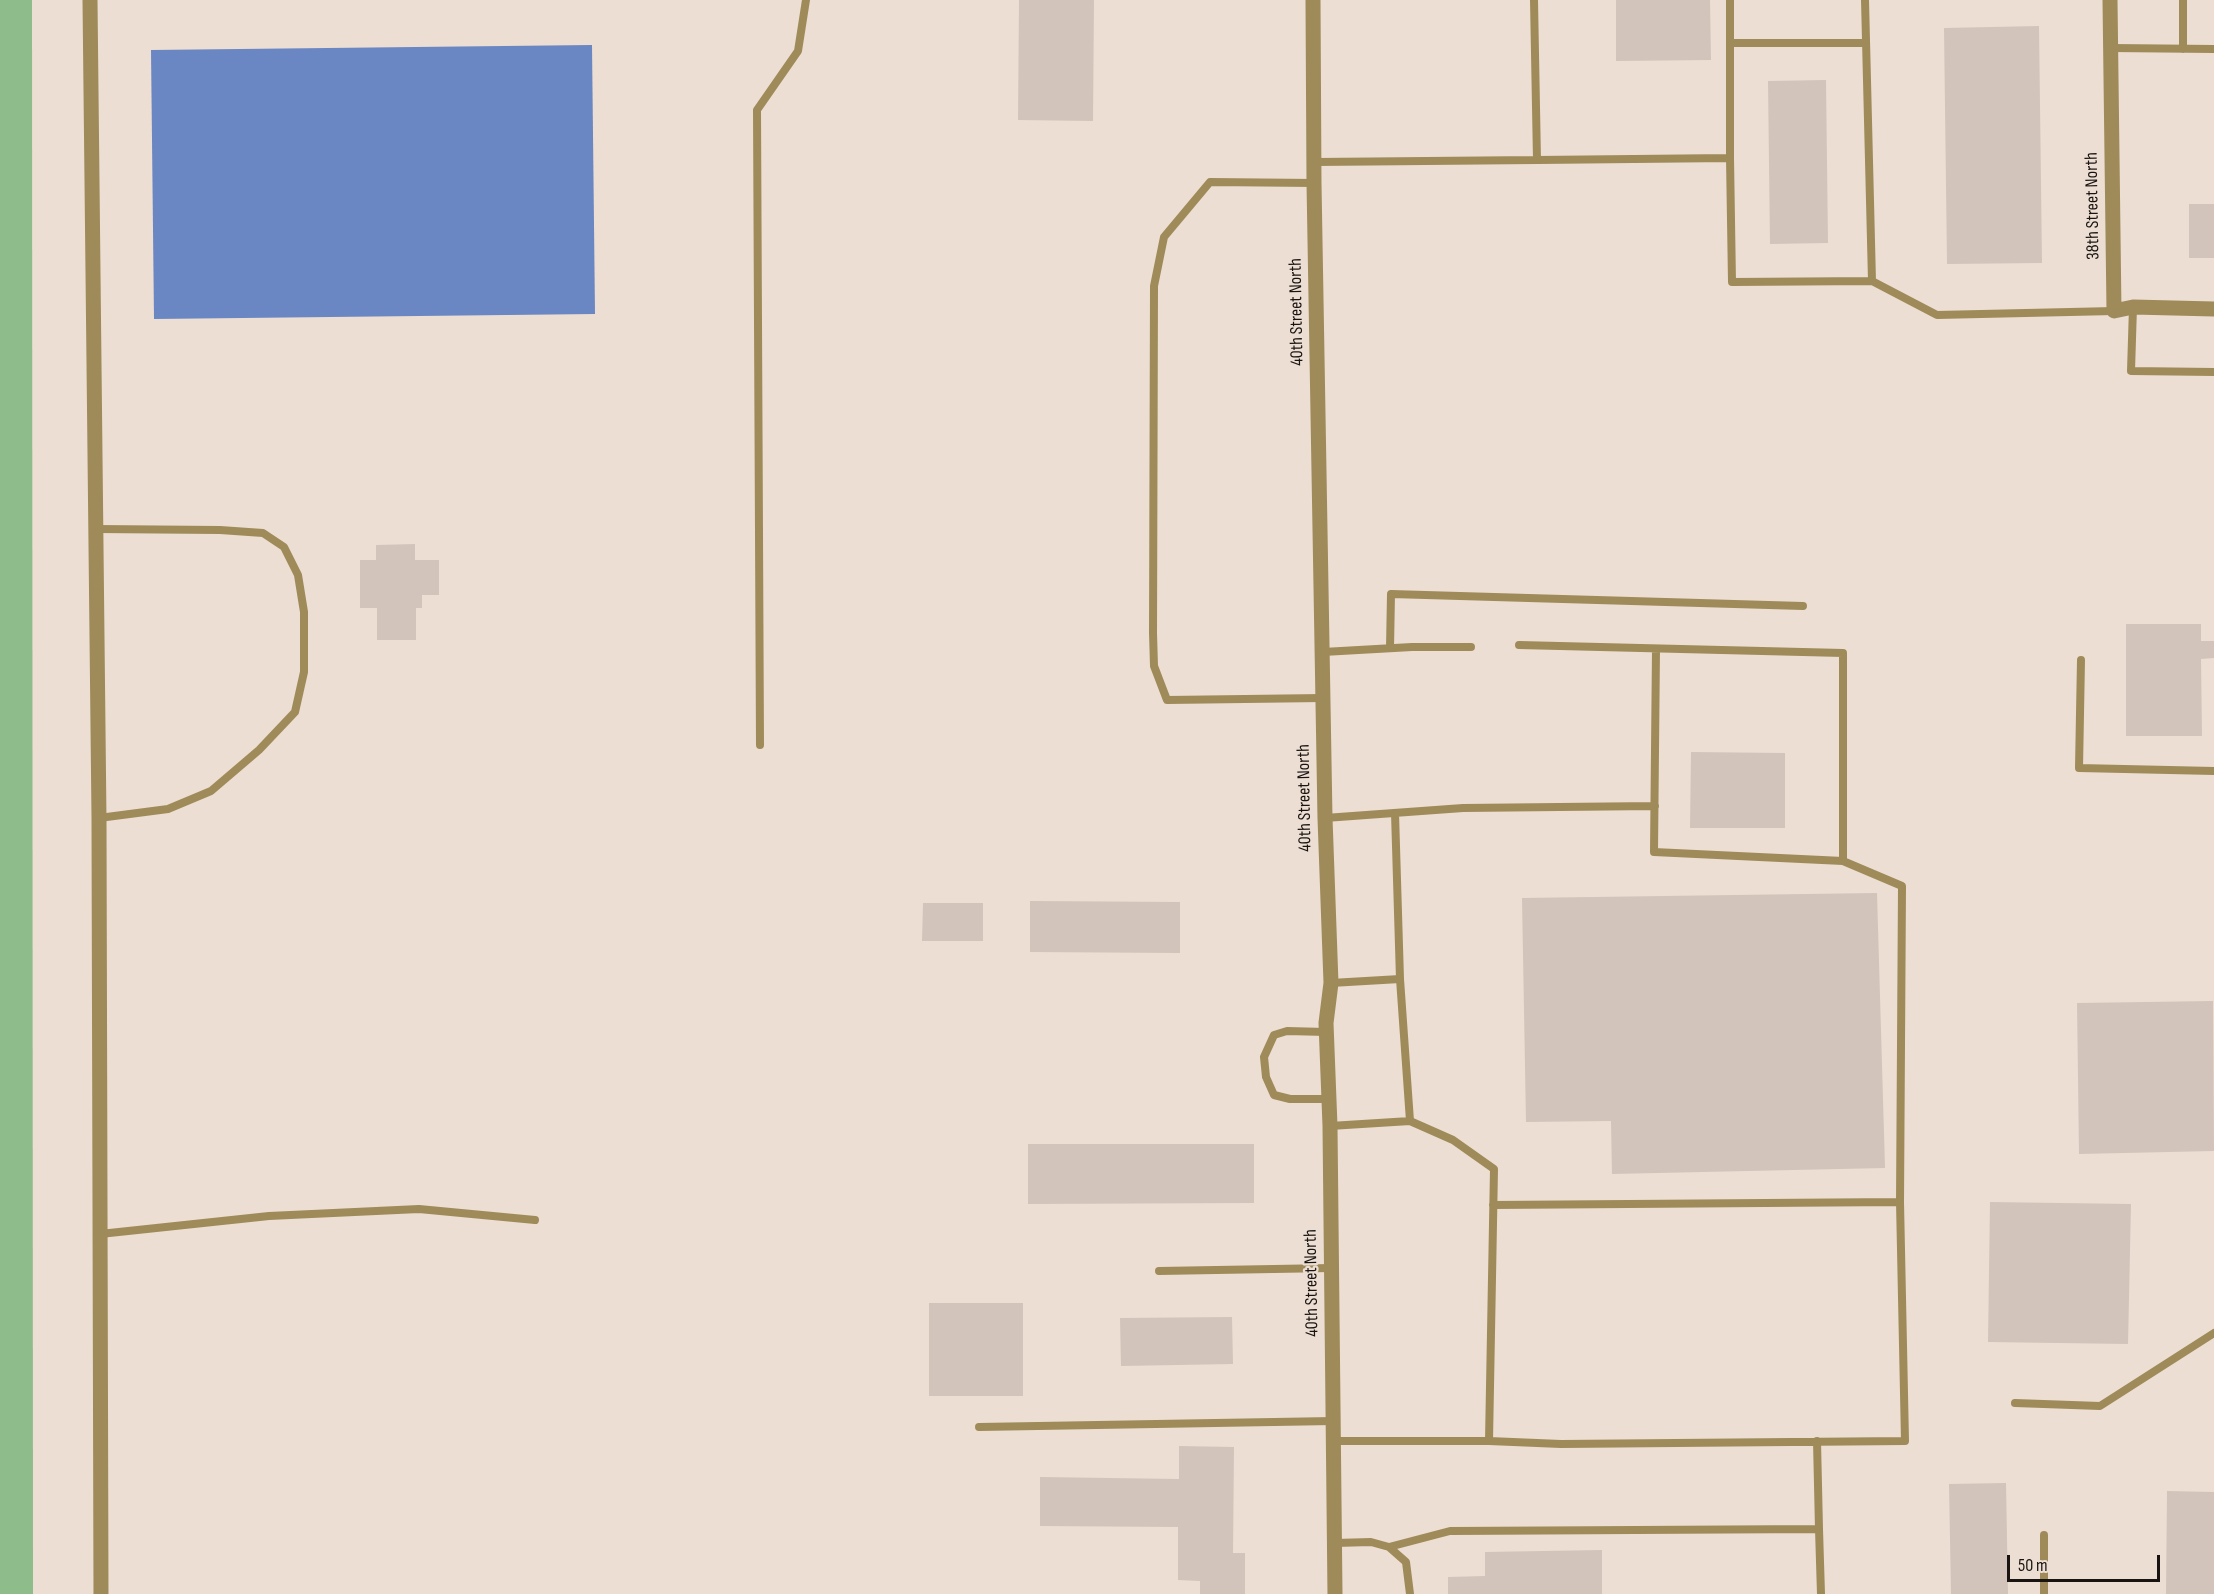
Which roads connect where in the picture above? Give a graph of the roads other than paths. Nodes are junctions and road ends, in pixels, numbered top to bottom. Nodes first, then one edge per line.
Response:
1 (90, 0) edge
2 (806, 0) edge
3 (1313, 0) edge
4 (1534, 0) edge
5 (1730, 0) edge
6 (1864, 0) edge
7 (2110, 0) edge
8 (2183, 0) edge
9 (1730, 43) junction
10 (1866, 43) junction
11 (2110, 48) junction
12 (2183, 49) junction
13 (2214, 49) edge
14 (1730, 158) junction
15 (1538, 160) junction
16 (1315, 162) junction
17 (1314, 183) junction
18 (1872, 281) junction
19 (2133, 307) junction
20 (2214, 309) edge
21 (2114, 311) junction
22 (2214, 372) edge
23 (96, 529) junction
24 (1803, 606) dead end
25 (1519, 645) dead end
26 (1472, 647) dead end
27 (1390, 648) junction
28 (1656, 649) junction
29 (1323, 652) junction
30 (2081, 660) dead end
31 (1323, 698) junction
32 (760, 745) dead end
33 (2214, 771) edge
34 (1655, 806) junction
35 (1395, 813) junction
36 (99, 818) junction
37 (1325, 818) junction
38 (1844, 861) junction
39 (1400, 979) junction
40 (1330, 983) junction
41 (1326, 1032) junction
42 (1329, 1099) junction
43 (1410, 1121) junction
44 (1330, 1126) junction
45 (1900, 1203) junction
46 (1493, 1205) junction
47 (535, 1220) dead end
48 (100, 1234) junction
49 (1331, 1268) junction
50 (1158, 1271) dead end
51 (2214, 1333) edge
52 (2015, 1403) dead end
53 (1333, 1420) junction
54 (979, 1427) dead end
55 (1333, 1441) junction
56 (1489, 1441) junction
57 (1817, 1441) junction
58 (1819, 1529) junction
59 (2044, 1535) dead end
60 (1335, 1543) junction
61 (1389, 1547) junction
62 (101, 1594) edge
63 (1335, 1594) edge
64 (1410, 1594) edge
65 (1821, 1594) edge
66 (2044, 1594) edge

1 - 23 street
2 - 32 lane
3 - 16 street, 40th Street North
4 - 15 lane
5 - 9 lane
6 - 10 lane
7 - 11 street, 38th Street North
8 - 12 lane
9 - 10 lane
9 - 14 lane
10 - 18 lane
11 - 12 lane
11 - 21 street, 38th Street North
12 - 13 lane
14 - 15 lane
14 - 18 lane
15 - 16 lane
16 - 17 street, 40th Street North
17 - 29 street, 40th Street North
17 - 31 lane
18 - 21 lane
19 - 20 street
19 - 21 street
19 - 22 lane
23 - 36 street
23 - 36 lane
24 - 27 lane
25 - 28 lane
26 - 27 lane
27 - 29 lane
28 - 34 lane
28 - 38 lane
29 - 31 street, 40th Street North
30 - 33 lane
31 - 37 street, 40th Street North
34 - 35 lane
34 - 38 lane
35 - 37 lane
35 - 39 lane
36 - 48 street
37 - 40 street, 40th Street North
38 - 45 lane
39 - 40 lane
39 - 43 lane
40 - 41 street, 40th Street North
41 - 42 street, 40th Street North
41 - 42 lane
42 - 44 street, 40th Street North
43 - 44 lane
43 - 46 lane
44 - 49 street, 40th Street North
45 - 46 lane
45 - 57 lane
46 - 56 lane
47 - 48 lane
48 - 62 street
49 - 50 lane
49 - 53 street, 40th Street North
51 - 52 lane
53 - 54 lane
53 - 55 street, 40th Street North
55 - 56 lane
55 - 60 street, 40th Street North
56 - 57 lane
57 - 58 lane
58 - 61 lane
58 - 65 lane
59 - 66 lane
60 - 61 lane
60 - 63 street, 40th Street North
61 - 64 lane

